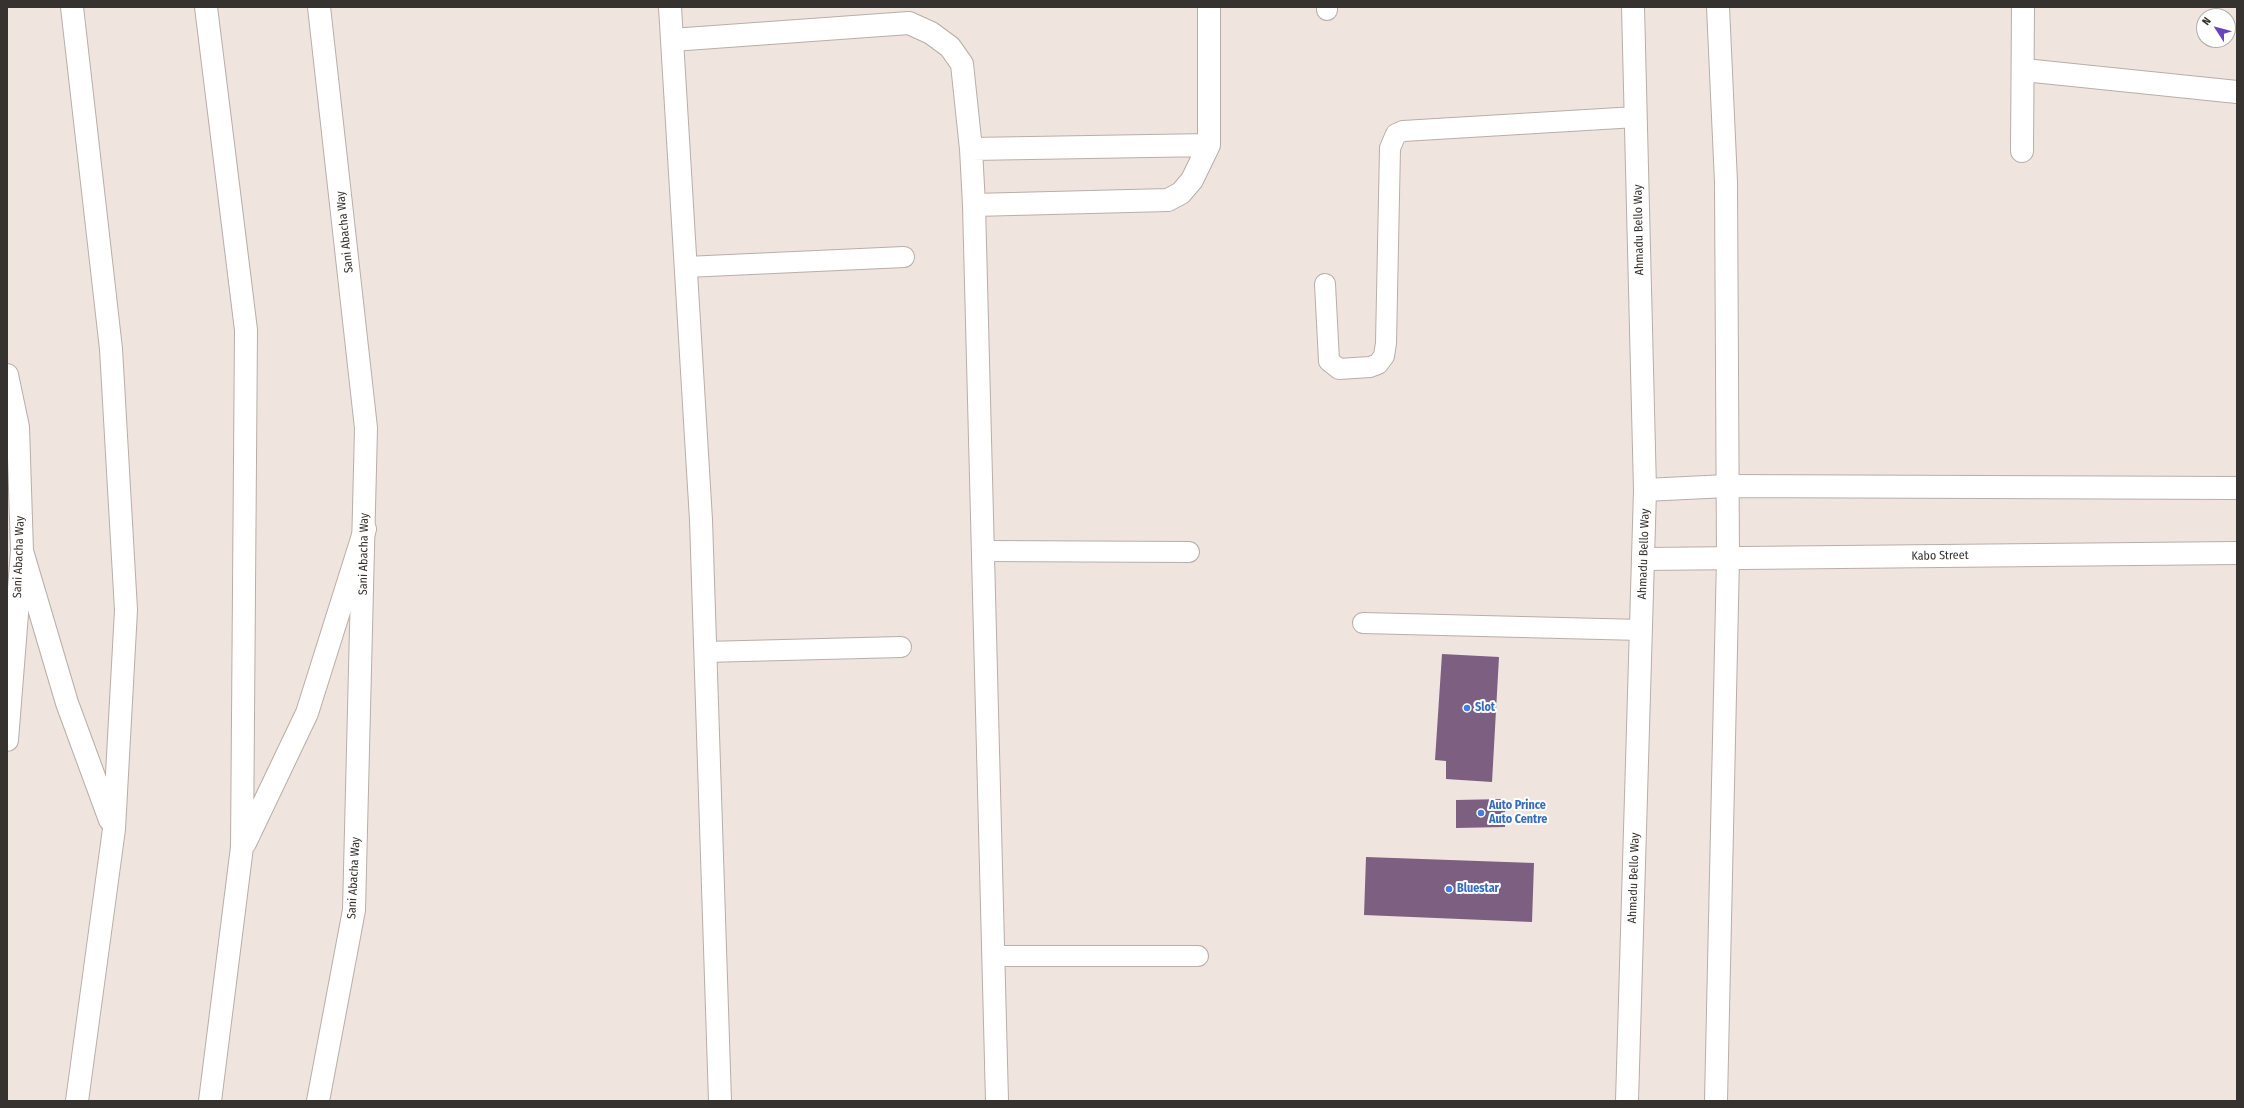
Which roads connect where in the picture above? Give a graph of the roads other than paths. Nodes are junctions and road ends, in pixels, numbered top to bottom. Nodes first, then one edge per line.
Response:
1 (72, 7) edge
2 (206, 7) edge
3 (319, 7) edge
4 (670, 7) edge
5 (1209, 7) edge
6 (1633, 7) edge
7 (1718, 7) edge
8 (2023, 7) edge
9 (672, 40) junction
10 (2024, 70) junction
11 (2237, 92) edge
12 (1636, 117) junction
13 (1209, 145) junction
14 (971, 149) junction
15 (2022, 151) dead end
16 (974, 205) junction
17 (904, 257) dead end
18 (686, 267) junction
19 (1325, 284) dead end
20 (7, 375) edge
21 (1728, 486) junction
22 (2237, 488) edge
23 (1645, 490) junction
24 (365, 529) junction
25 (22, 551) junction
26 (983, 551) junction
27 (1189, 552) dead end
28 (2237, 553) edge
29 (1728, 558) junction
30 (1644, 559) junction
31 (1363, 623) dead end
32 (1641, 630) junction
33 (901, 647) dead end
34 (705, 652) junction
35 (7, 740) edge
36 (114, 829) junction
37 (242, 847) junction
38 (993, 956) junction
39 (1198, 956) dead end
40 (77, 1101) edge
41 (210, 1101) edge
42 (318, 1101) edge
43 (720, 1101) edge
44 (997, 1101) edge
45 (1627, 1101) edge
46 (1716, 1101) edge

1 - 36 main road
2 - 37 main road
3 - 24 main road, Sani Abacha Way
4 - 9 main road
5 - 13 main road
6 - 12 main road, Ahmadu Bello Way
7 - 21 main road
8 - 10 main road
9 - 14 main road
9 - 18 main road
10 - 11 main road
10 - 15 main road
12 - 19 lane
12 - 23 main road, Ahmadu Bello Way
13 - 14 main road
13 - 16 main road
14 - 16 main road
16 - 26 main road
17 - 18 lane
18 - 34 main road
20 - 25 main road, Sani Abacha Way
21 - 22 main road
21 - 23 main road
21 - 29 main road
23 - 30 main road, Ahmadu Bello Way
24 - 37 main road
24 - 42 main road, Sani Abacha Way
25 - 35 main road, Sani Abacha Way
25 - 36 main road
26 - 27 lane
26 - 38 main road
28 - 29 main road, Kabo Street
29 - 30 main road, Kabo Street
29 - 46 main road
30 - 32 main road, Ahmadu Bello Way
31 - 32 lane
32 - 45 main road, Ahmadu Bello Way
33 - 34 lane
34 - 43 main road
36 - 40 main road
37 - 41 main road
38 - 39 lane
38 - 44 main road

